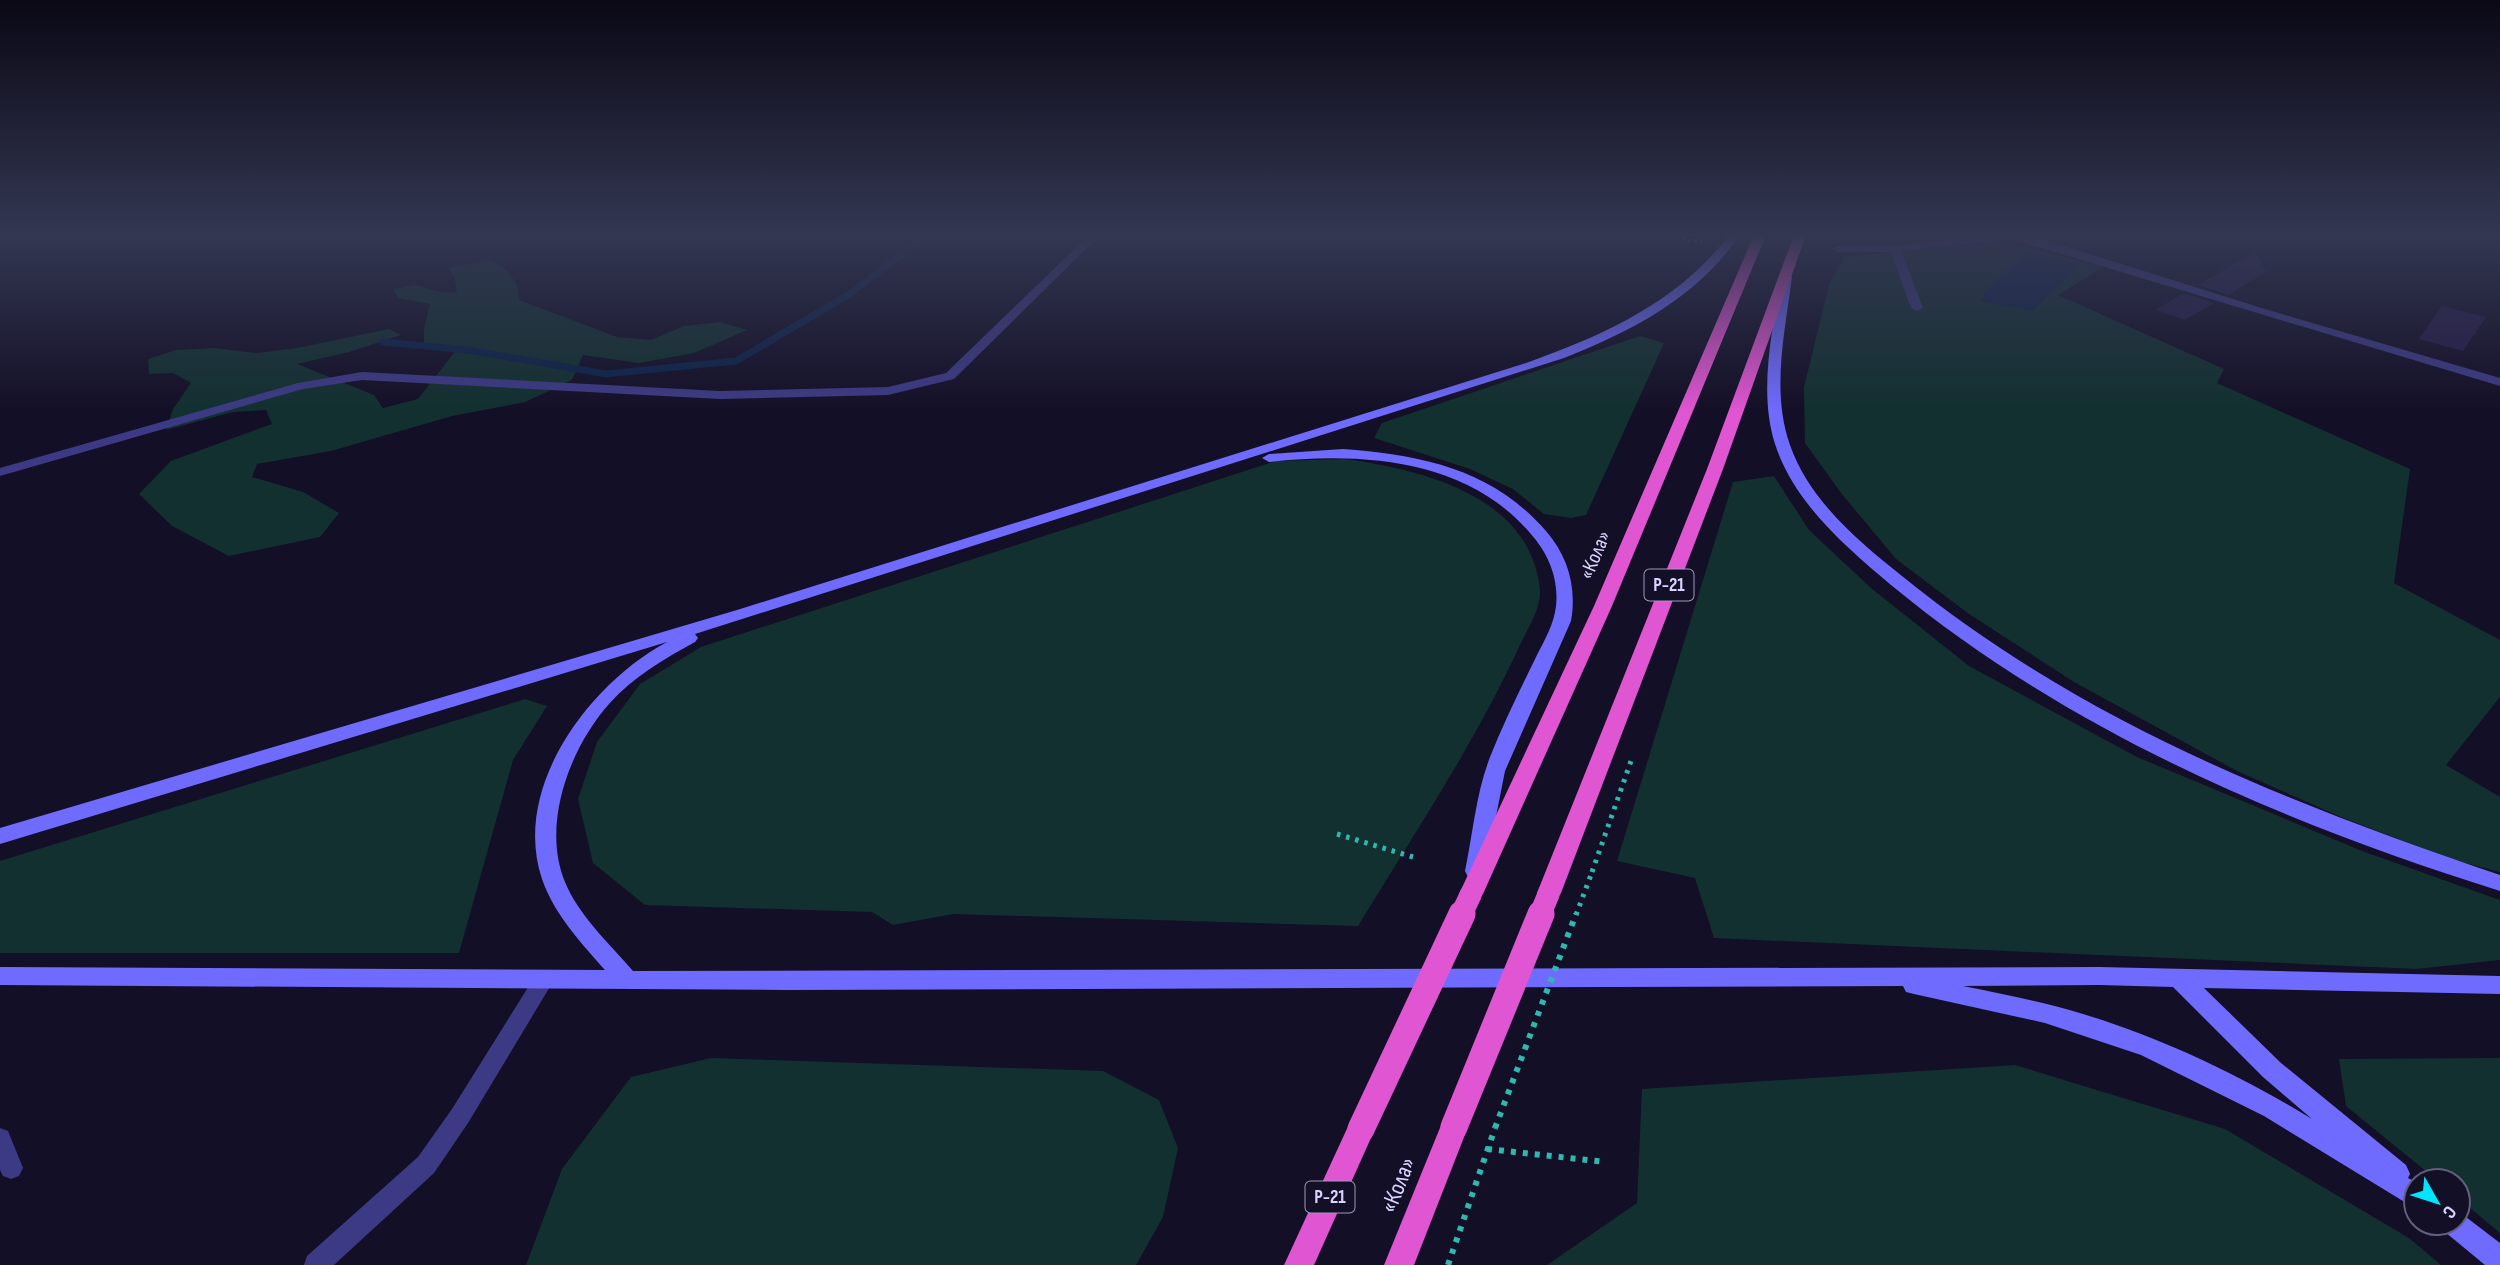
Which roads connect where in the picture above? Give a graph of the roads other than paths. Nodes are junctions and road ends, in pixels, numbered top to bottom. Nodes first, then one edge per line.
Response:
1 (1034, 294) edge
2 (1678, 294) edge
3 (1735, 294) edge
4 (1779, 294) edge
5 (1784, 294) edge
6 (1912, 294) edge
7 (2204, 294) edge
8 (1917, 308) dead end
9 (2500, 382) edge
10 (1211, 468) junction
11 (0, 472) edge
12 (743, 614) junction
13 (0, 836) edge
14 (2500, 883) edge
15 (1549, 893) joint
16 (1471, 894) junction
17 (0, 976) edge
18 (2178, 977) junction
19 (1883, 978) junction
20 (544, 979) junction
21 (627, 980) junction
22 (2500, 985) edge
23 (1454, 1127) joint
24 (0, 1138) edge
25 (11, 1168) dead end
26 (2402, 1178) edge
27 (2402, 1188) edge
28 (2472, 1237) edge
29 (2500, 1260) edge
30 (316, 1265) edge
31 (1299, 1265) edge
32 (1399, 1265) edge

1 - 11 lane
2 - 10 main road
3 - 16 highway, «Кола» / Р-21
4 - 15 highway, Р-21
5 - 14 main road
6 - 8 lane
7 - 9 street
10 - 12 main road
10 - 16 main road
12 - 13 main road
12 - 21 main road
15 - 23 highway, Р-21, bridge
16 - 31 highway, Р-21, bridge
17 - 20 main road
18 - 19 main road
18 - 22 main road
18 - 26 main road
19 - 21 main road
19 - 27 main road
20 - 21 main road
20 - 30 lane
23 - 32 highway, «Кола» / Р-21
24 - 25 lane
28 - 29 main road

